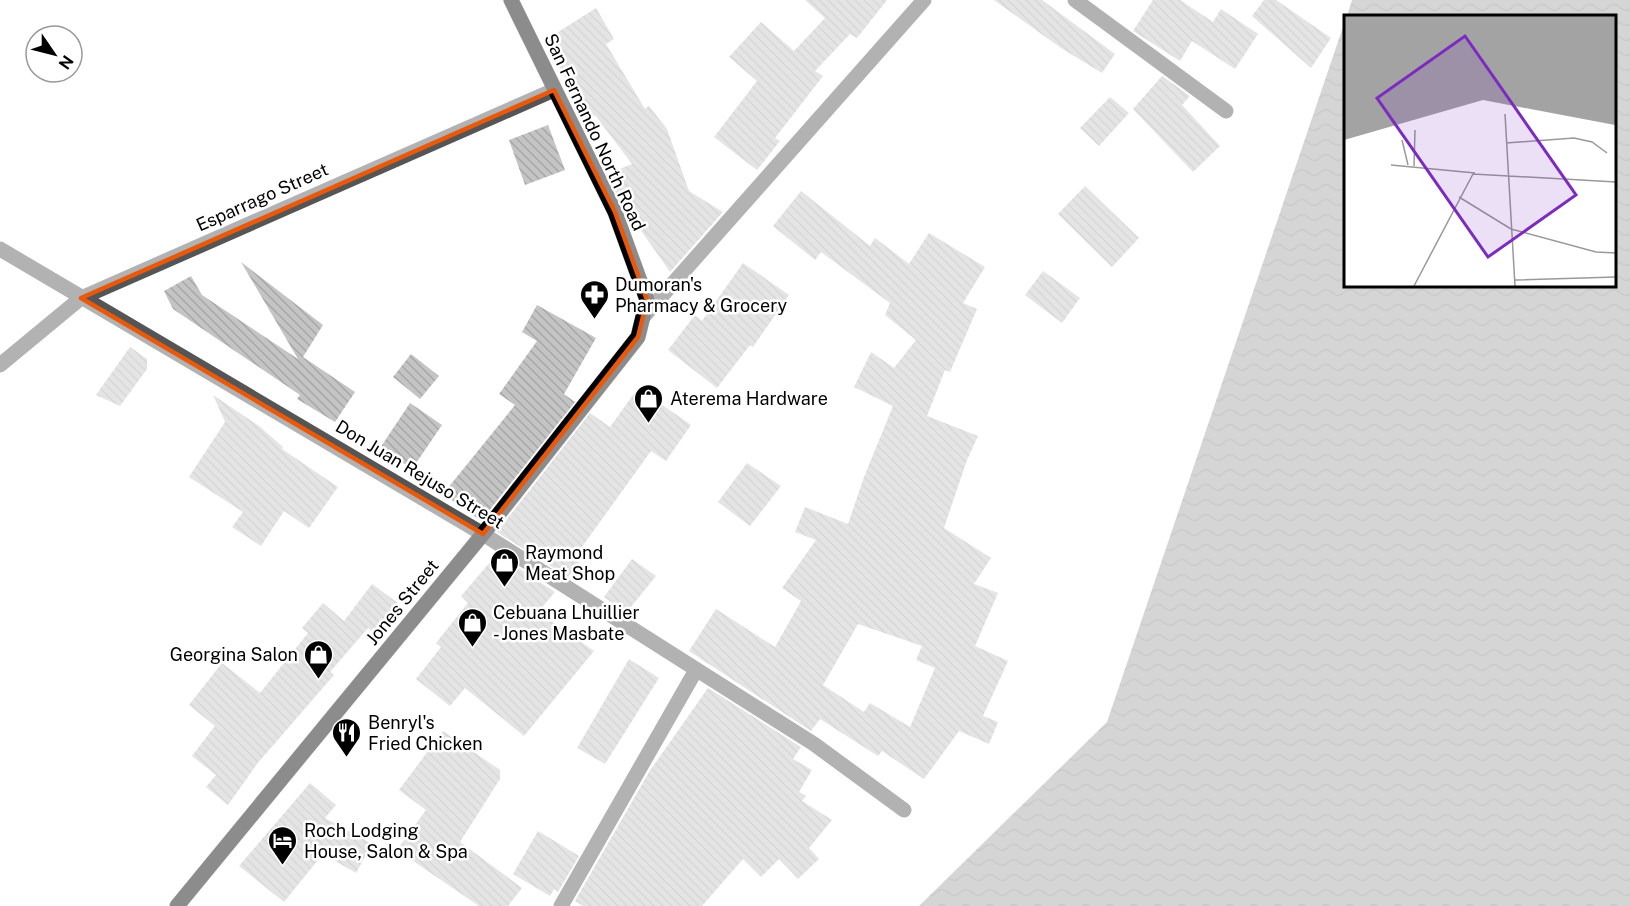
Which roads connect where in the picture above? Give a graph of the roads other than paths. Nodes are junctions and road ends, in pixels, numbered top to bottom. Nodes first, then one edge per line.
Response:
1 (511, 0) edge
2 (924, 0) edge
3 (1075, 0) edge
4 (554, 90) junction
5 (1226, 111) dead end
6 (0, 249) edge
7 (81, 298) junction
8 (644, 316) junction
9 (0, 365) edge
10 (483, 534) junction
11 (696, 670) junction
12 (904, 810) dead end
13 (177, 906) edge
14 (561, 906) edge

1 - 4 main road, San Fernando North Road
2 - 8 street
3 - 5 street
4 - 7 street, Esparrago Street
4 - 8 main road, San Fernando North Road
6 - 7 street, Don Juan Rejuso Street
7 - 9 street, Esparrago Street
7 - 10 street, Don Juan Rejuso Street
8 - 10 main road, Jones Street
10 - 11 street, Don Juan Rejuso Street
10 - 13 main road, Jones Street
11 - 12 street, Don Juan Rejuso Street
11 - 14 street

